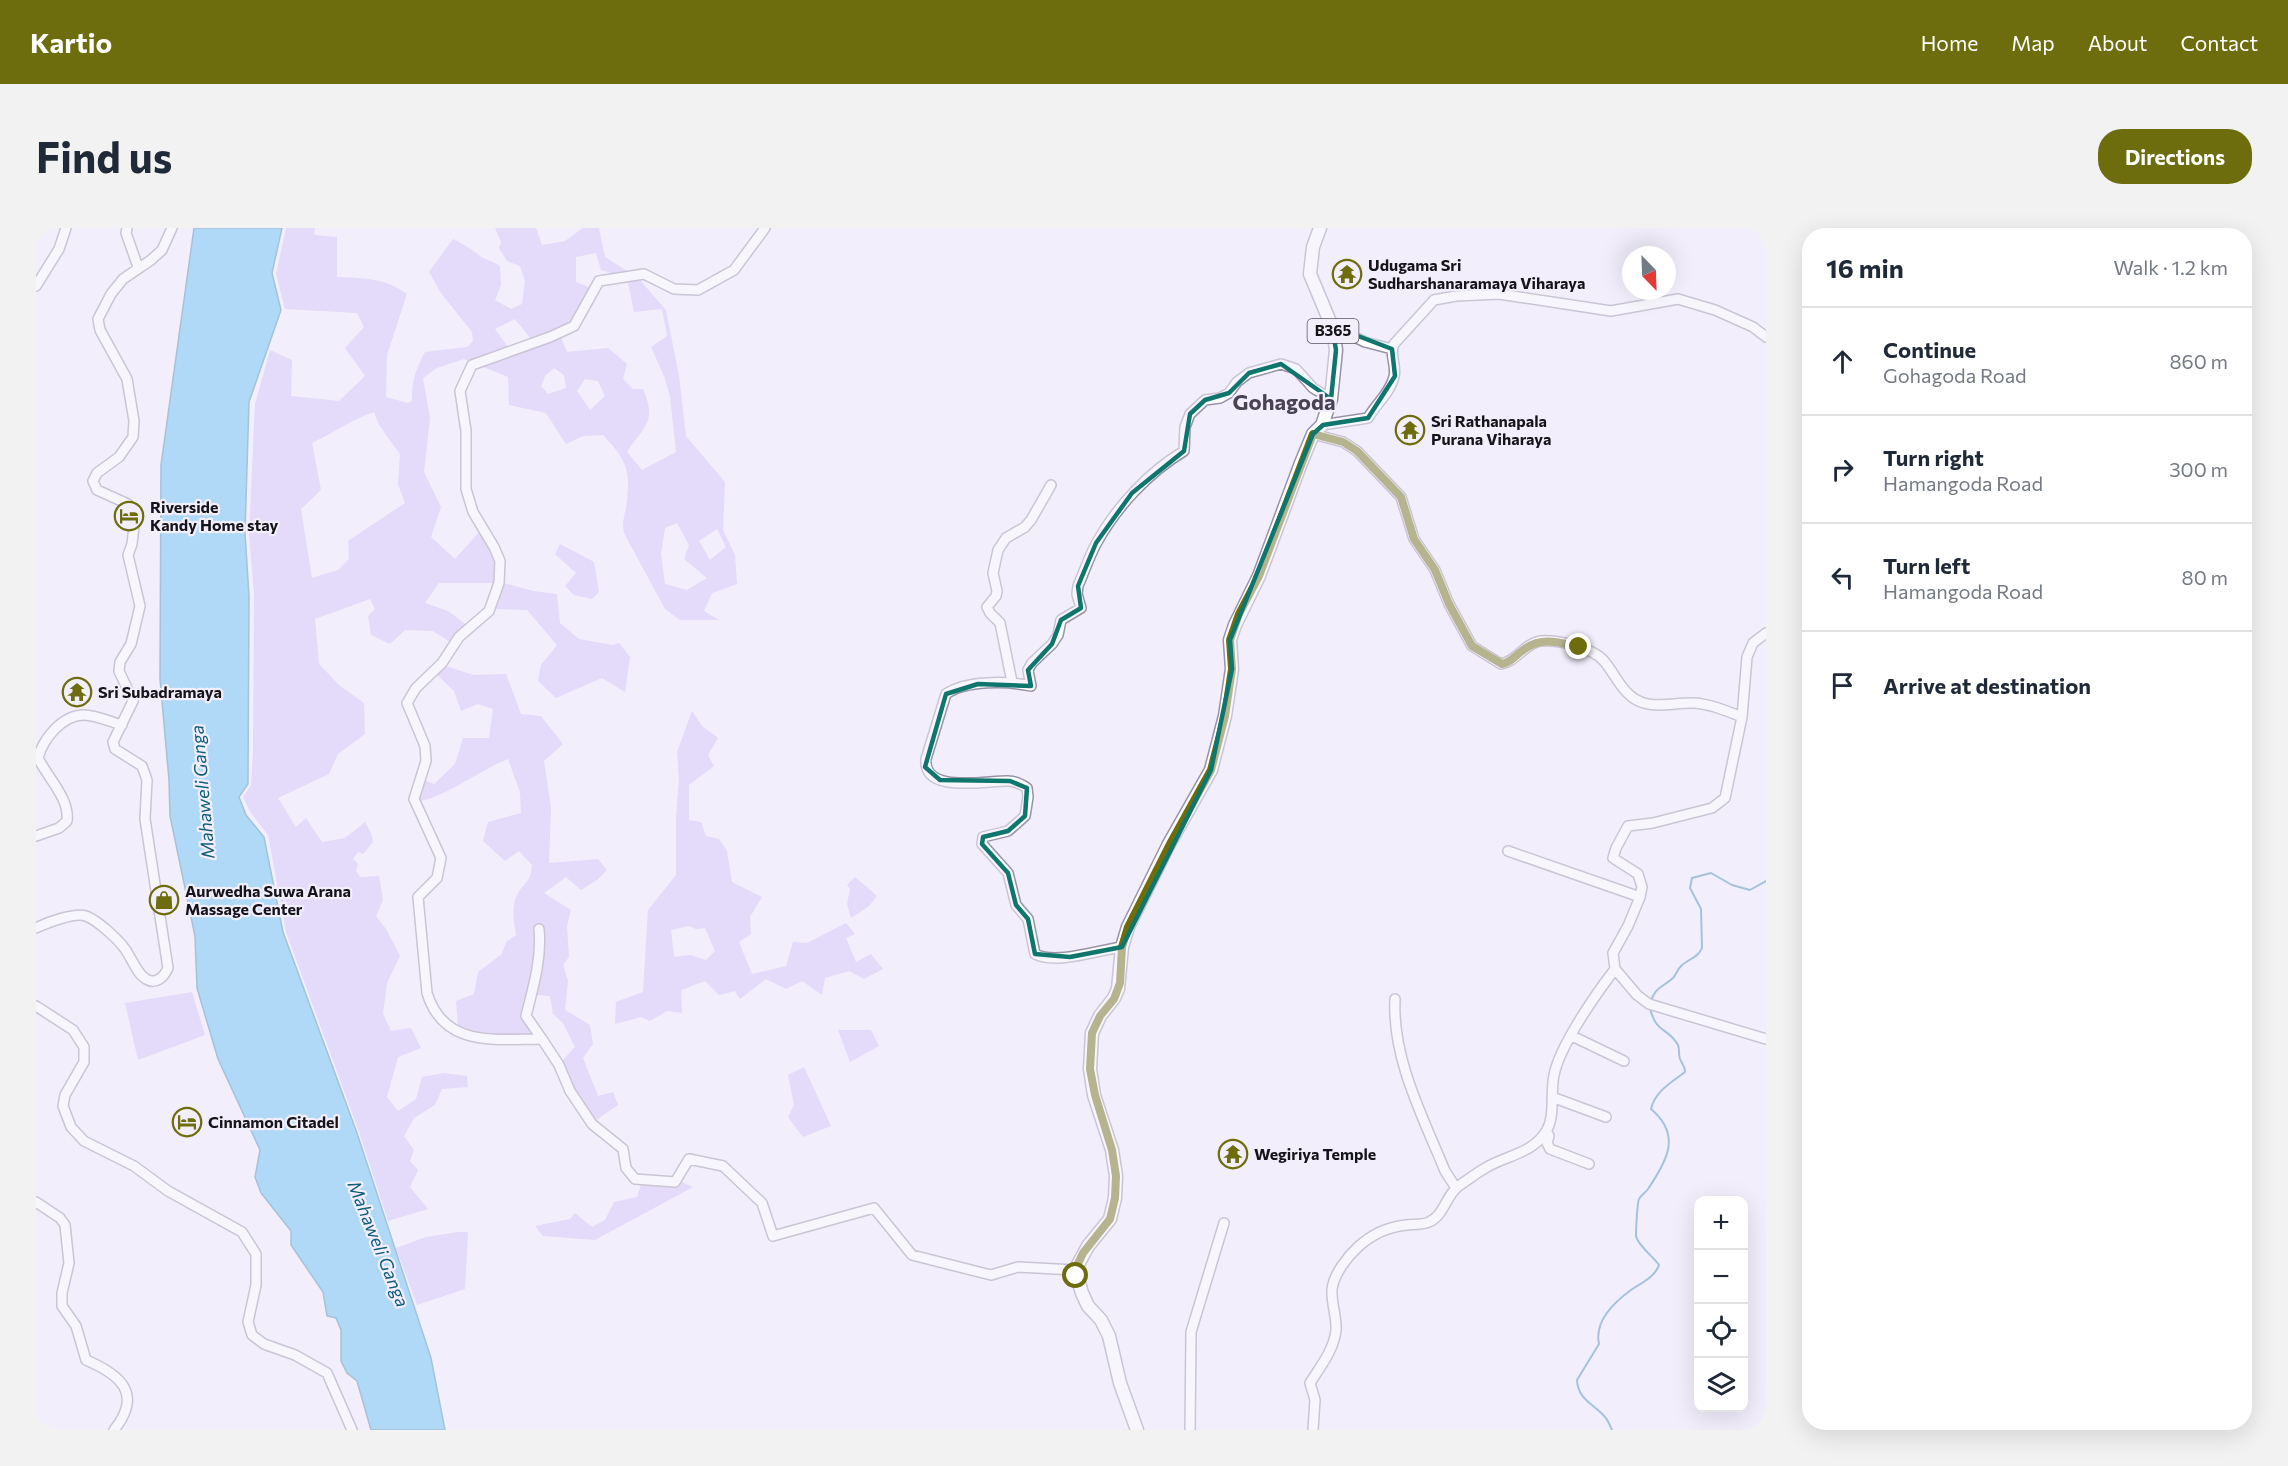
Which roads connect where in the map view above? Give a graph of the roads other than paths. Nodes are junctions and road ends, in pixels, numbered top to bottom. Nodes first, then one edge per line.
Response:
1 (66, 228) edge
2 (127, 228) edge
3 (172, 228) edge
4 (765, 228) edge
5 (1320, 228) edge
6 (138, 267) junction
7 (36, 286) edge
8 (1332, 326) junction
9 (1766, 337) edge
10 (1392, 349) junction
11 (1331, 399) junction
12 (1318, 429) junction
13 (1051, 485) dead end
14 (1766, 633) edge
15 (1012, 682) junction
16 (1742, 717) junction
17 (122, 725) junction
18 (36, 836) edge
19 (1508, 851) dead end
20 (1640, 897) junction
21 (36, 928) edge
22 (539, 929) dead end
23 (1122, 947) junction
24 (1615, 969) junction
25 (1395, 999) dead end
26 (36, 1006) edge
27 (1572, 1036) junction
28 (1766, 1039) edge
29 (542, 1040) junction
30 (1624, 1061) dead end
31 (1552, 1098) junction
32 (1606, 1117) dead end
33 (1547, 1132) junction
34 (1589, 1164) dead end
35 (1455, 1188) junction
36 (36, 1202) edge
37 (1224, 1223) dead end
38 (1075, 1270) junction
39 (114, 1430) edge
40 (352, 1430) edge
41 (1137, 1430) edge
42 (1190, 1430) edge
43 (1313, 1430) edge

1 - 7 street
2 - 6 street
3 - 6 street
4 - 29 street
5 - 8 main road, B365
6 - 17 street
8 - 10 street
8 - 11 main road, B365
9 - 10 street
10 - 12 street
11 - 12 main road, B365
11 - 15 street
12 - 16 street
12 - 23 main road, B365
13 - 15 street
14 - 16 street
15 - 23 street
16 - 20 street
17 - 18 street
17 - 21 street
19 - 20 street
20 - 24 street
22 - 29 street
23 - 38 main road, B365
24 - 27 street
24 - 28 street
25 - 35 street
26 - 40 street
27 - 30 street
27 - 31 street
29 - 38 street
31 - 32 street
31 - 33 street
33 - 34 street
33 - 35 street
35 - 43 street
36 - 39 street
37 - 42 street
38 - 41 main road

